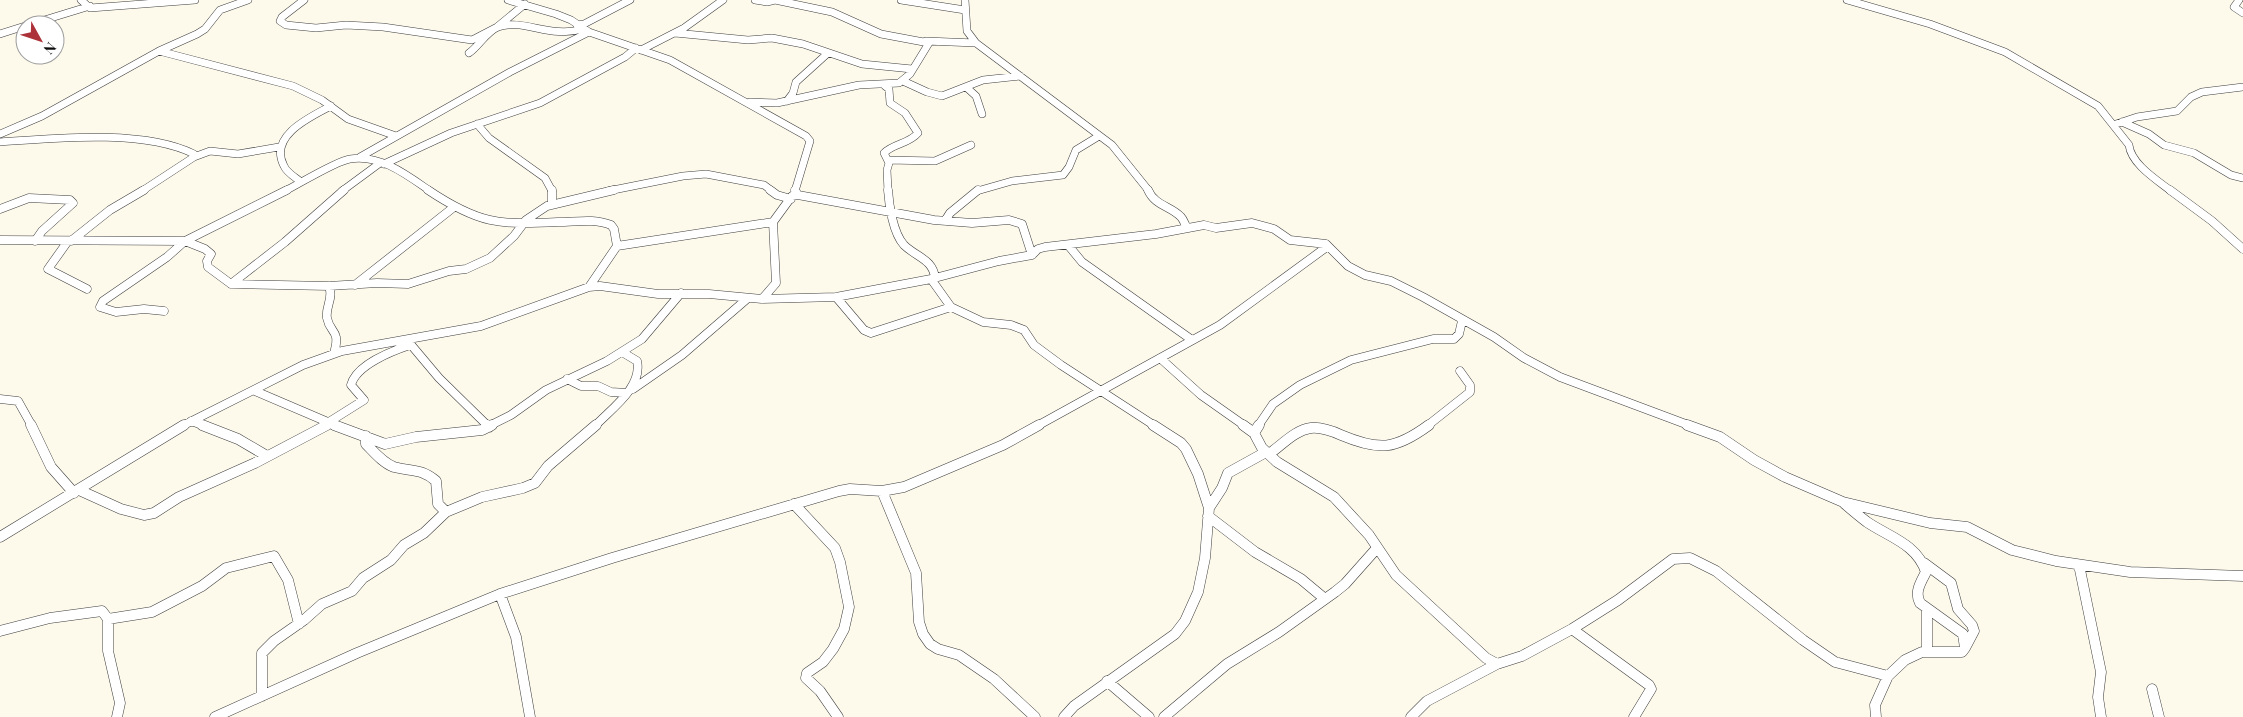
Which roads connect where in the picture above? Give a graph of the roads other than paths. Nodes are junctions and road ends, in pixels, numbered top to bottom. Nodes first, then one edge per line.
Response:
1 (81, 0) edge
2 (112, 0) edge
3 (195, 0) edge
4 (243, 0) edge
5 (304, 0) edge
6 (508, 0) edge
7 (630, 0) edge
8 (723, 0) edge
9 (755, 0) edge
10 (775, 0) edge
11 (901, 0) edge
12 (965, 0) edge
13 (1847, 0) edge
14 (2239, 0) edge
15 (525, 4) junction
16 (88, 7) junction
17 (965, 10) junction
18 (2243, 12) edge
19 (62, 15) edge
20 (497, 28) junction
21 (583, 29) junction
22 (15, 30) edge
23 (675, 33) junction
24 (0, 34) edge
25 (926, 41) junction
26 (976, 44) junction
27 (638, 49) junction
28 (159, 51) junction
29 (469, 53) dead end
30 (828, 53) junction
31 (912, 69) junction
32 (1020, 76) junction
33 (903, 81) junction
34 (885, 86) junction
35 (966, 87) junction
36 (2243, 87) edge
37 (742, 101) junction
38 (787, 101) junction
39 (331, 106) junction
40 (982, 114) dead end
41 (2122, 122) junction
42 (478, 124) junction
43 (2113, 125) junction
44 (0, 134) edge
45 (396, 136) junction
46 (1099, 136) junction
47 (0, 142) edge
48 (971, 145) dead end
49 (279, 147) junction
50 (194, 157) junction
51 (360, 157) junction
52 (888, 160) junction
53 (382, 163) junction
54 (2243, 178) edge
55 (301, 182) junction
56 (794, 197) junction
57 (552, 204) junction
58 (454, 207) junction
59 (0, 209) edge
60 (890, 214) junction
61 (945, 221) junction
62 (773, 222) junction
63 (523, 224) junction
64 (1187, 228) junction
65 (0, 240) edge
66 (35, 241) junction
67 (69, 241) junction
68 (185, 241) junction
69 (1068, 245) junction
70 (617, 246) junction
71 (1328, 246) junction
72 (2243, 249) edge
73 (1032, 255) junction
74 (933, 278) junction
75 (231, 284) junction
76 (355, 285) junction
77 (329, 286) junction
78 (589, 287) junction
79 (87, 289) dead end
80 (681, 293) junction
81 (836, 297) junction
82 (748, 298) junction
83 (762, 299) junction
84 (951, 307) junction
85 (164, 311) dead end
86 (1462, 321) junction
87 (1192, 340) junction
88 (408, 342) junction
89 (622, 352) junction
90 (334, 353) junction
91 (1160, 358) junction
92 (1460, 370) dead end
93 (567, 379) junction
94 (1101, 390) junction
95 (255, 391) junction
96 (629, 392) junction
97 (0, 399) edge
98 (191, 422) junction
99 (330, 422) junction
100 (489, 428) junction
101 (1254, 433) junction
102 (366, 436) junction
103 (1268, 453) junction
104 (267, 456) junction
105 (77, 491) junction
106 (882, 491) junction
107 (1843, 502) junction
108 (794, 504) junction
109 (446, 512) junction
110 (1208, 512) junction
111 (0, 537) edge
112 (1377, 548) junction
113 (1924, 563) junction
114 (2079, 565) junction
115 (2243, 576) edge
116 (500, 594) junction
117 (1325, 599) junction
118 (1927, 608) junction
119 (108, 619) junction
120 (299, 624) junction
121 (1572, 629) junction
122 (0, 631) edge
123 (1965, 648) junction
124 (1927, 650) junction
125 (1497, 664) junction
126 (1888, 676) junction
127 (1107, 681) junction
128 (2152, 689) dead end
129 (262, 696) junction
130 (117, 717) edge
131 (215, 717) edge
132 (530, 717) edge
133 (838, 717) edge
134 (1035, 717) edge
135 (1064, 717) edge
136 (1149, 717) edge
137 (1164, 717) edge
138 (1410, 717) edge
139 (1634, 717) edge
140 (1876, 717) edge
141 (2101, 717) edge
142 (2159, 717) edge

1 - 16 street
2 - 16 street
3 - 16 street
4 - 28 street
5 - 20 street
6 - 15 street
7 - 21 street
8 - 23 street
9 - 10 street
10 - 25 street
11 - 17 street
12 - 17 street
13 - 43 street
14 - 18 street
15 - 20 street
15 - 21 street
16 - 19 street
17 - 26 street
20 - 21 street
20 - 29 street
21 - 27 street
21 - 45 street
22 - 24 street
23 - 27 street
23 - 30 street
25 - 26 street
25 - 31 street
26 - 32 street
27 - 37 street
27 - 42 street
28 - 39 street
28 - 44 street
30 - 31 street
30 - 38 street
31 - 33 street
32 - 35 street
32 - 46 street
33 - 34 street
33 - 35 street
34 - 38 street
34 - 52 street
35 - 40 street
36 - 41 street
37 - 38 street
37 - 56 street
39 - 45 street
39 - 49 street
41 - 43 street
41 - 54 street
42 - 53 street
42 - 57 street
43 - 72 street
45 - 51 street
46 - 61 street
46 - 64 street
47 - 50 street
48 - 52 street
49 - 50 street
49 - 55 street
50 - 67 street
51 - 53 street
51 - 55 street
52 - 60 street
53 - 58 street
53 - 75 street
55 - 68 street
56 - 57 street
56 - 60 street
56 - 62 street
57 - 63 street
58 - 63 street
58 - 76 street
59 - 66 street
60 - 61 street
60 - 74 street
61 - 73 street
62 - 70 street
62 - 83 street
63 - 70 street
63 - 76 street
64 - 69 street
64 - 71 street
65 - 66 street
66 - 67 street
67 - 68 street
67 - 79 street
68 - 75 street
68 - 85 street
69 - 73 street
69 - 87 street
70 - 78 street
71 - 86 street
71 - 87 street
73 - 74 street
74 - 81 street
74 - 84 street
75 - 77 street
76 - 77 street
77 - 90 street
78 - 80 street
78 - 88 street
80 - 82 street
80 - 89 street
81 - 83 street
81 - 84 street
82 - 83 street
82 - 96 street
84 - 94 street
86 - 101 street
86 - 107 street
87 - 91 street
88 - 90 street
88 - 99 street
88 - 100 street
89 - 93 street
89 - 96 street
90 - 95 street
91 - 94 street
91 - 101 street
92 - 103 street
93 - 96 street
93 - 100 street
94 - 106 street
94 - 110 street
95 - 98 street
95 - 99 street
96 - 109 street
97 - 105 street
98 - 104 street
98 - 105 street
99 - 102 street
99 - 104 street
100 - 102 street
101 - 103 street
102 - 109 street
103 - 110 street
103 - 112 street
104 - 105 street
105 - 111 street
106 - 108 street
106 - 134 street
107 - 113 street
107 - 114 street
108 - 116 street
108 - 133 street
109 - 120 street
110 - 117 street
110 - 127 street
112 - 117 street
112 - 125 street
113 - 118 street
113 - 123 street
114 - 115 street
114 - 141 street
116 - 129 street
116 - 132 street
117 - 137 street
118 - 123 street
118 - 124 street
119 - 120 street
119 - 122 street
119 - 130 street
120 - 129 street
121 - 125 street
121 - 126 street
121 - 139 street
123 - 124 street
124 - 126 street
125 - 138 street
126 - 140 street
127 - 135 street
127 - 136 street
128 - 142 street
129 - 131 street

